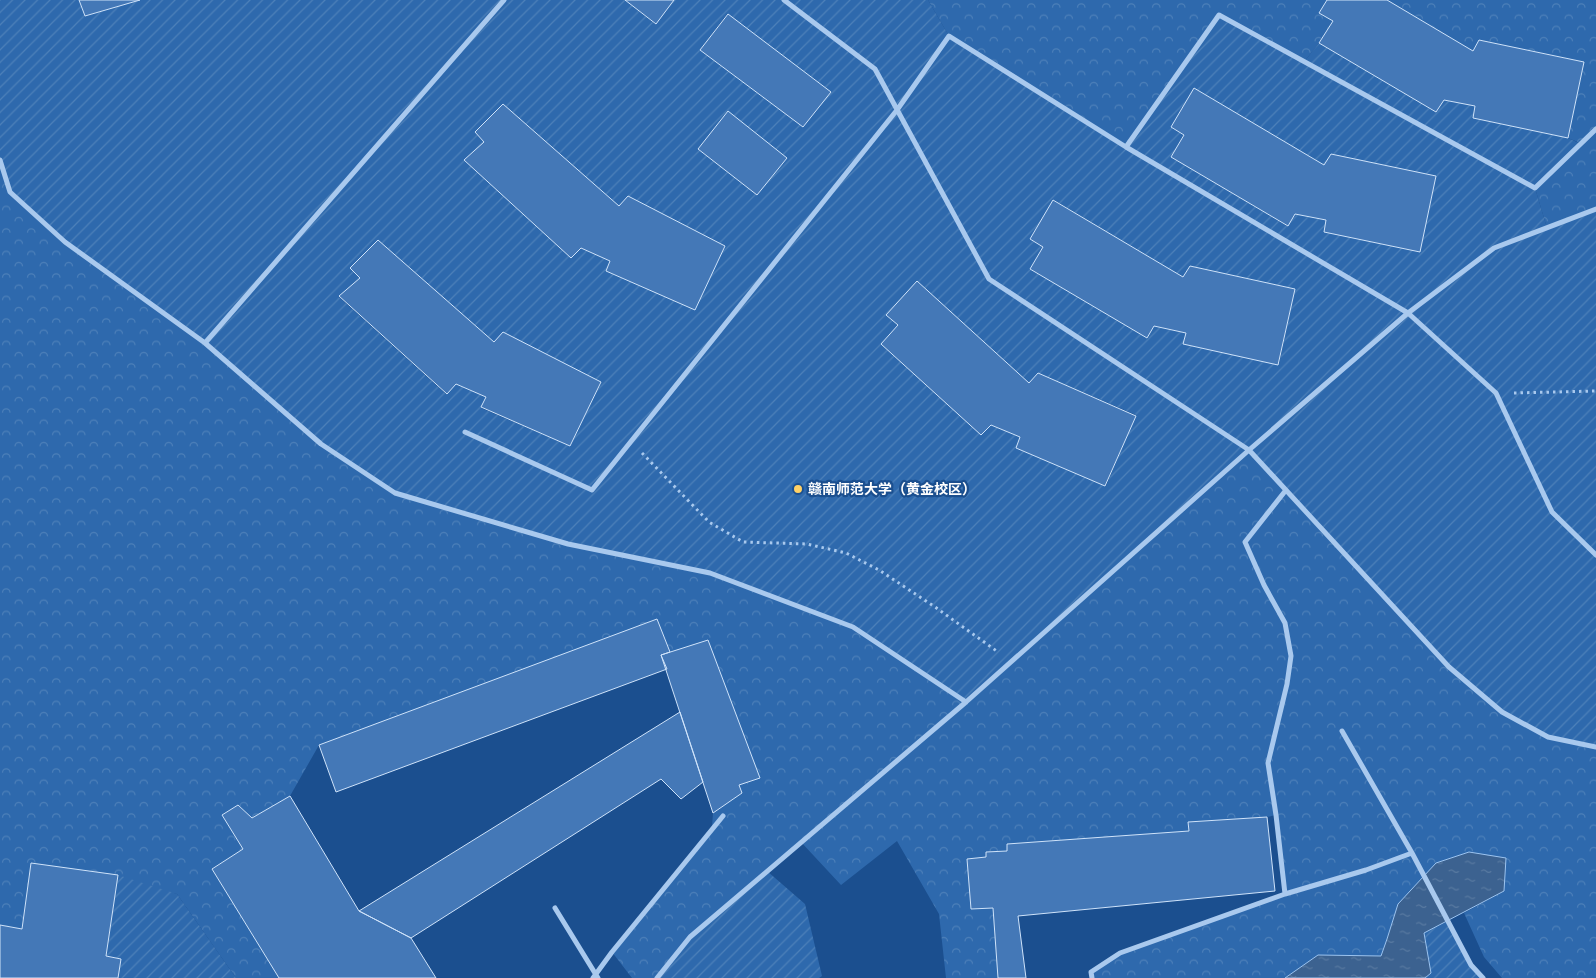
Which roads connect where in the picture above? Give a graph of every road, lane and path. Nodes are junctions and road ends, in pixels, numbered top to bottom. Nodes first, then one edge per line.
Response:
1 (504, 0) edge
2 (784, 0) edge
3 (897, 110) junction
4 (1596, 129) edge
5 (1126, 147) junction
6 (0, 160) edge
7 (1596, 209) edge
8 (1408, 313) junction
9 (205, 343) junction
10 (1596, 391) edge
11 (1496, 393) junction
12 (465, 432) dead end
13 (630, 442) junction
14 (1249, 450) junction
15 (1286, 490) junction
16 (1596, 555) edge
17 (1011, 662) junction
18 (966, 702) junction
19 (1342, 731) dead end
20 (1596, 748) edge
21 (723, 816) dead end
22 (1412, 853) junction
23 (1284, 894) junction
24 (555, 908) dead end
25 (595, 976) edge
26 (657, 978) edge
27 (1092, 978) edge
28 (1483, 978) edge

1 - 9 street
2 - 3 street
3 - 5 street
3 - 13 street
3 - 14 street
4 - 5 street
5 - 8 street
6 - 9 street
7 - 8 street
8 - 11 street
8 - 14 street
9 - 18 street
10 - 11 path
11 - 16 street
12 - 13 street
13 - 17 path
14 - 15 street
14 - 17 street
15 - 20 street
15 - 23 street
17 - 18 street
18 - 26 street
19 - 22 street
21 - 25 street
22 - 23 street
22 - 28 street
23 - 27 street
24 - 25 street

